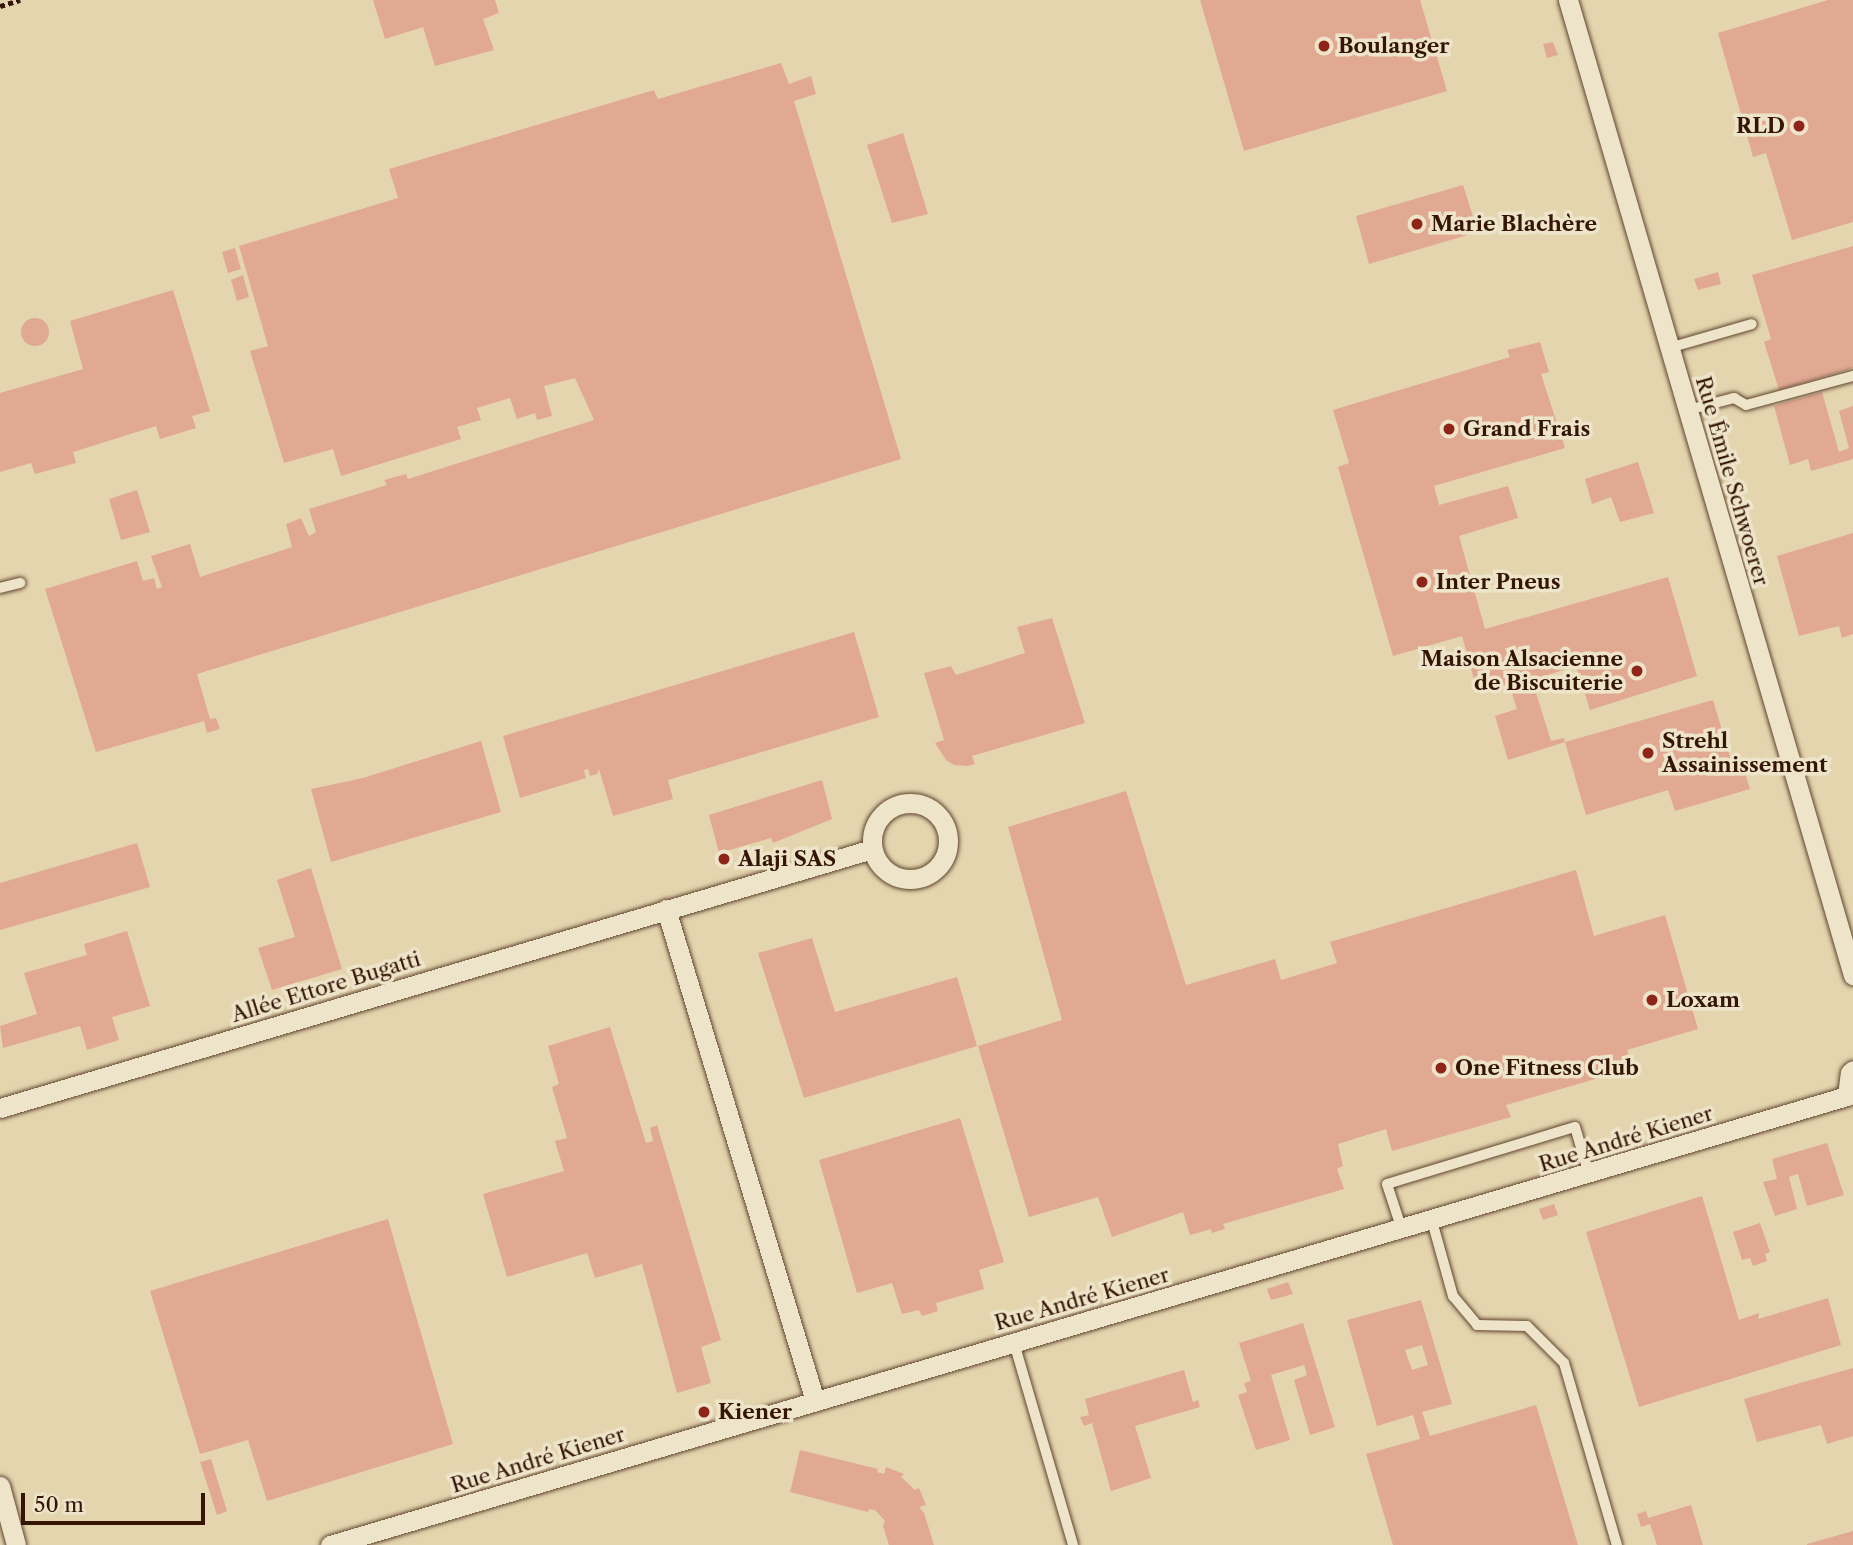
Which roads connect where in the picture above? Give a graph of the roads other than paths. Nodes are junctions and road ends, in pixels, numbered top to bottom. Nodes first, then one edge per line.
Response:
1 (1568, 0) edge
2 (1752, 324) dead end
3 (1669, 348) junction
4 (1853, 376) edge
5 (1688, 410) junction
6 (20, 583) dead end
7 (0, 588) edge
8 (873, 849) dead end
9 (666, 909) junction
10 (1853, 975) edge
11 (1853, 1070) edge
12 (1850, 1099) edge
13 (0, 1108) edge
14 (1589, 1174) junction
15 (1432, 1221) junction
16 (1402, 1230) junction
17 (1014, 1343) junction
18 (815, 1401) junction
19 (0, 1486) edge
20 (16, 1545) edge
21 (330, 1545) edge
22 (1073, 1545) edge
23 (1617, 1545) edge

1 - 3 street, Rue Émile Schwoerer
2 - 3 lane
3 - 5 street, Rue Émile Schwoerer
4 - 5 lane
5 - 10 street, Rue Émile Schwoerer
6 - 7 lane
8 - 9 street, Allée Ettore Bugatti
9 - 13 street, Allée Ettore Bugatti
9 - 18 street
11 - 12 street
12 - 14 street, Rue André Kiener
14 - 15 street, Rue André Kiener
14 - 16 lane
15 - 16 street, Rue André Kiener
15 - 23 lane
16 - 17 street, Rue André Kiener
17 - 18 street, Rue André Kiener
17 - 22 lane
18 - 21 street, Rue André Kiener
19 - 20 street

